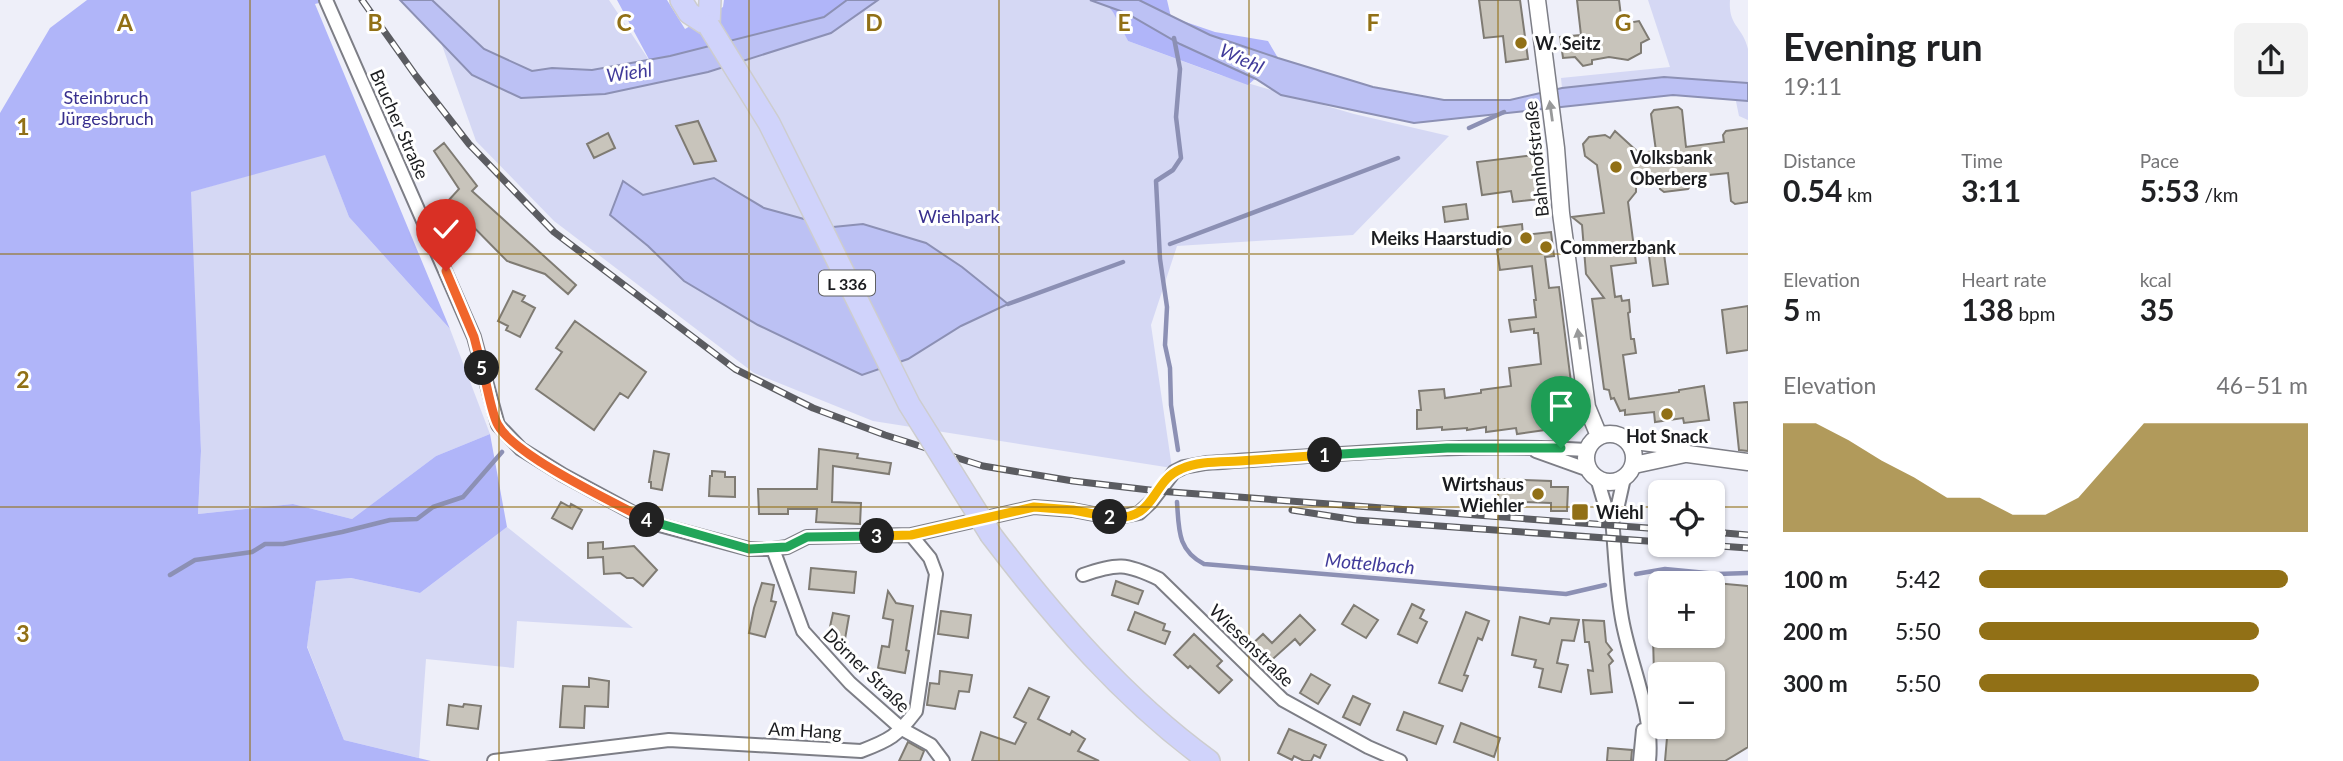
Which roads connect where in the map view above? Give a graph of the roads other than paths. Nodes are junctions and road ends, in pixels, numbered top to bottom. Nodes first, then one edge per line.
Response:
1 (326, 0) edge
2 (681, 0) edge
3 (710, 0) edge
4 (1537, 0) edge
5 (709, 26) junction
6 (1599, 436) junction
7 (1627, 440) junction
8 (1526, 448) junction
9 (1587, 450) junction
10 (1688, 453) junction
11 (1748, 462) edge
12 (1628, 471) junction
13 (1593, 474) junction
14 (1612, 518) junction
15 (911, 535) junction
16 (773, 549) junction
17 (1083, 575) dead end
18 (1645, 713) junction
19 (902, 729) junction
20 (494, 761) edge
21 (943, 761) edge
22 (1209, 761) edge
23 (1400, 761) edge
24 (1640, 761) edge
25 (1649, 761) edge

1 - 16 street, Brucher Straße
2 - 5 main road, L 336
3 - 5 main road
6 -> 4 street, Bahnhofstraße
5 - 22 main road, L 336, bridge
6 - 7 street
6 - 9 street
7 - 10 street
7 - 12 street
8 - 9 street, Brucher Straße
8 - 13 street, Brucher Straße
8 - 15 street, Brucher Straße
9 - 13 street
10 - 11 street
10 - 12 street
12 - 13 street
12 - 14 street
13 - 14 street
14 - 18 street
15 - 16 street, Brucher Straße
15 - 19 street
16 - 19 street, Dörner Straße
17 - 23 street, Wiesenstraße
18 - 24 street
18 - 25 street
19 - 20 street, Am Hang
19 - 21 street, Dörner Straße

